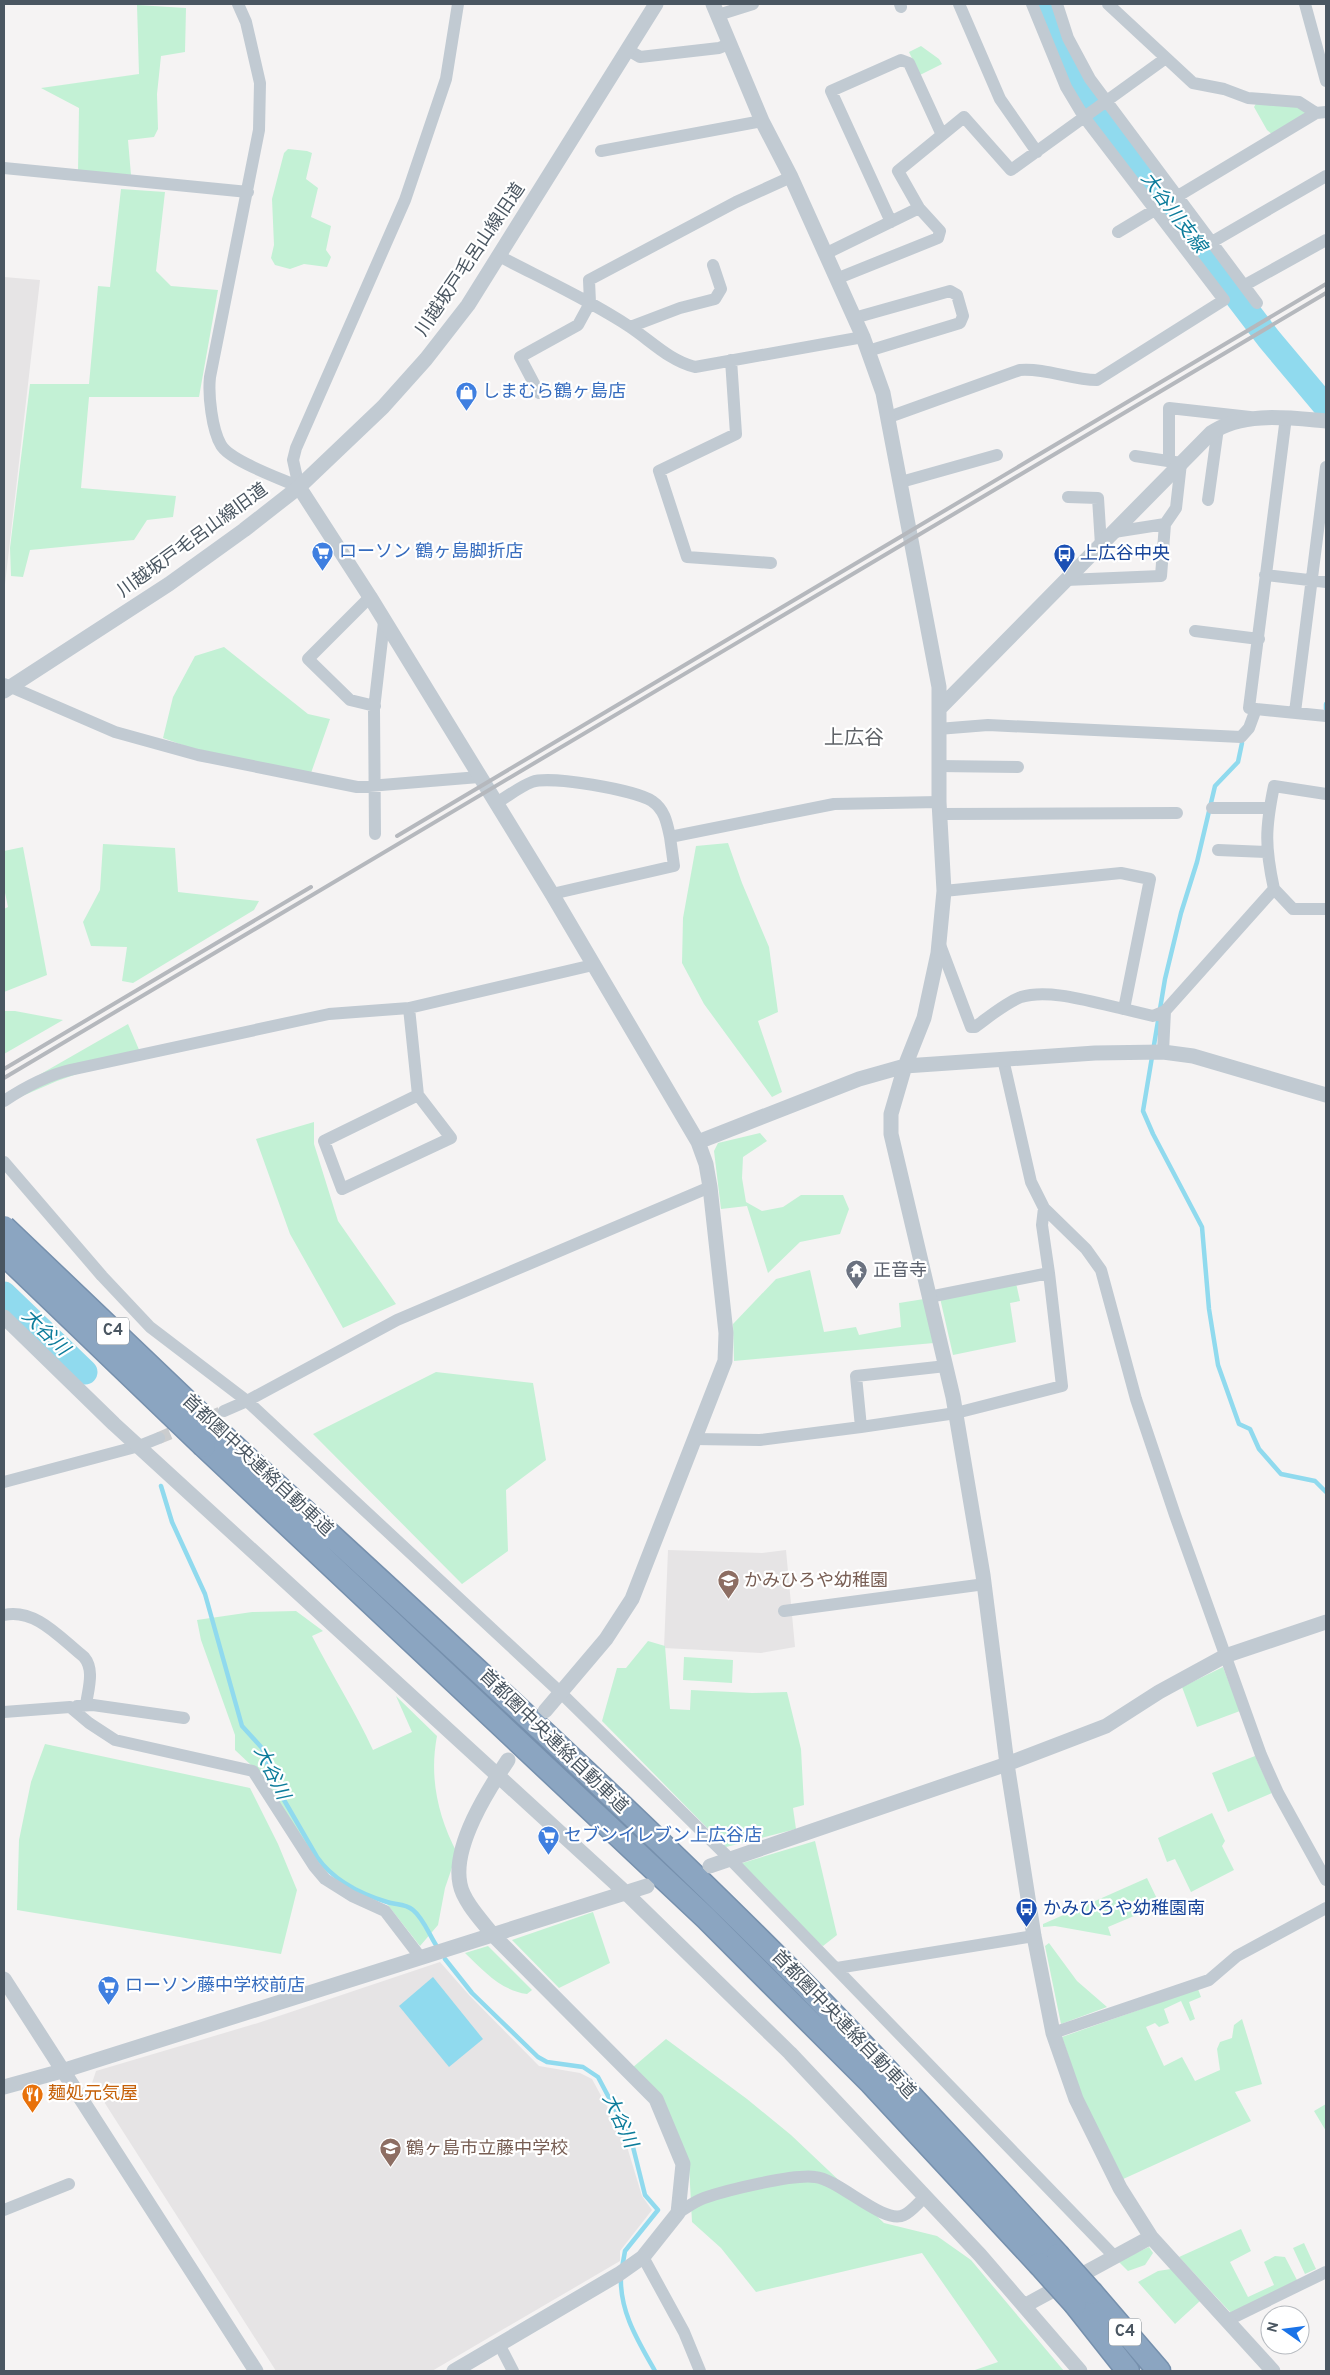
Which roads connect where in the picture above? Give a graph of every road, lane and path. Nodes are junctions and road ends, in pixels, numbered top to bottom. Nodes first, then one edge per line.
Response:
1 (238, 4) edge
2 (458, 4) edge
3 (656, 4) edge
4 (753, 4) edge
5 (959, 4) edge
6 (1032, 4) edge
7 (1056, 4) edge
8 (1108, 4) edge
9 (1305, 4) edge
10 (716, 10) edge
11 (729, 44) junction
12 (628, 50) junction
13 (1166, 58) junction
14 (1326, 81) edge
15 (1105, 102) junction
16 (1321, 112) edge
17 (1084, 117) junction
18 (762, 121) junction
19 (942, 134) junction
20 (601, 151) dead end
21 (1037, 152) junction
22 (4, 168) edge
23 (1326, 176) edge
24 (791, 177) junction
25 (248, 192) junction
26 (1175, 198) junction
27 (919, 208) junction
28 (1156, 208) junction
29 (891, 222) junction
30 (1118, 232) dead end
31 (1326, 240) edge
32 (1212, 242) junction
33 (825, 254) junction
34 (500, 256) junction
35 (713, 265) dead end
36 (836, 279) junction
37 (1245, 285) junction
38 (590, 303) junction
39 (1258, 303) dead end
40 (854, 318) junction
41 (630, 327) junction
42 (865, 344) junction
43 (731, 360) junction
44 (539, 393) dead end
45 (889, 418) junction
46 (1267, 418) junction
47 (1286, 418) junction
48 (1326, 421) edge
49 (1218, 428) junction
50 (997, 455) dead end
51 (1135, 456) dead end
52 (1175, 462) junction
53 (1326, 467) edge
54 (901, 482) junction
55 (299, 487) junction
56 (1068, 497) dead end
57 (1208, 500) dead end
58 (1164, 524) junction
59 (1114, 532) junction
60 (1101, 545) junction
61 (772, 562) dead end
62 (1265, 576) junction
63 (1066, 580) junction
64 (1312, 580) junction
65 (1326, 582) edge
66 (370, 596) junction
67 (384, 622) junction
68 (1195, 631) dead end
69 (1259, 639) junction
70 (6, 687) edge
71 (375, 706) junction
72 (939, 709) junction
73 (1256, 709) junction
74 (1295, 712) junction
75 (1326, 716) edge
76 (938, 729) junction
77 (938, 766) junction
78 (1018, 767) dead end
79 (479, 777) junction
80 (375, 786) junction
81 (1326, 794) edge
82 (496, 804) junction
83 (939, 808) junction
84 (1212, 808) dead end
85 (1269, 808) junction
86 (1178, 813) dead end
87 (375, 834) dead end
88 (670, 837) junction
89 (1218, 850) dead end
90 (1266, 852) junction
91 (1274, 889) junction
92 (944, 891) junction
93 (552, 894) junction
94 (1326, 910) edge
95 (939, 942) junction
96 (593, 965) junction
97 (410, 1008) junction
98 (1124, 1009) junction
99 (1165, 1011) junction
100 (1163, 1052) junction
101 (1003, 1059) junction
102 (905, 1066) junction
103 (418, 1095) junction
104 (1326, 1095) edge
105 (4, 1101) edge
106 (698, 1142) junction
107 (4, 1162) edge
108 (710, 1187) junction
109 (1044, 1208) junction
110 (4, 1227) edge
111 (4, 1254) edge
112 (1049, 1273) junction
113 (929, 1297) junction
114 (4, 1317) edge
115 (946, 1366) junction
116 (247, 1401) junction
117 (224, 1411) tunnel mouth
118 (956, 1413) junction
119 (861, 1427) junction
120 (159, 1438) tunnel mouth
121 (694, 1439) junction
122 (213, 1441) junction
123 (139, 1446) junction
124 (4, 1482) edge
125 (985, 1584) junction
126 (784, 1611) dead end
127 (4, 1615) edge
128 (1326, 1622) edge
129 (1225, 1656) junction
130 (561, 1693) junction
131 (86, 1705) junction
132 (70, 1707) junction
133 (545, 1711) dead end
134 (4, 1712) edge
135 (184, 1718) dead end
136 (508, 1760) dead end
137 (1007, 1764) junction
138 (498, 1775) junction
139 (731, 1860) junction
140 (710, 1866) dead end
141 (1326, 1880) edge
142 (647, 1886) dead end
143 (626, 1893) junction
144 (1326, 1908) edge
145 (493, 1935) junction
146 (1034, 1936) junction
147 (422, 1958) junction
148 (837, 1968) junction
149 (4, 1979) edge
150 (1053, 2033) junction
151 (62, 2071) junction
152 (4, 2087) edge
153 (69, 2184) dead end
154 (924, 2198) junction
155 (4, 2210) edge
156 (678, 2214) junction
157 (1152, 2237) junction
158 (643, 2257) junction
159 (1115, 2257) junction
160 (1326, 2272) edge
161 (1083, 2299) junction
162 (1024, 2306) junction
163 (1228, 2320) junction
164 (499, 2344) junction
165 (256, 2371) edge
166 (454, 2371) edge
167 (514, 2371) edge
168 (700, 2371) edge
169 (1080, 2371) edge
170 (1128, 2371) edge
171 (1159, 2371) edge
172 (1273, 2371) edge

1 - 25 street
2 - 55 street
3 - 12 street, 川越坂戸毛呂山線旧道
4 - 10 street
5 - 21 street
6 - 17 street
7 - 15 street
8 - 13 street
9 - 14 street
10 - 11 street
11 - 12 street
11 - 18 street
12 - 34 street, 川越坂戸毛呂山線旧道
13 - 15 street
13 - 16 street
15 - 17 street
15 - 26 street
16 - 26 street
17 - 21 street
17 - 28 street
18 - 20 street
18 - 24 street
19 - 21 street
19 - 27 street
19 - 29 street
22 - 25 street
23 - 32 street
24 - 33 street
24 - 38 street
25 - 55 street
26 - 28 street
26 - 32 street
27 - 29 street
27 - 36 street
28 - 30 street
28 - 45 street
29 - 33 street
31 - 37 street
32 - 37 street
33 - 36 street
34 - 38 street
34 - 55 street, 川越坂戸毛呂山線旧道
35 - 41 street
36 - 40 street
37 - 39 street
38 - 41 street
38 - 44 street
40 - 42 street
40 - 42 street
41 - 43 street
42 - 43 street
42 - 45 street
43 - 61 street
45 - 54 street
46 - 47 street
46 - 49 street
46 - 52 street
47 - 48 street
47 - 62 street
49 - 52 street
49 - 57 street
50 - 54 street
51 - 52 street
52 - 58 street
52 - 59 street
53 - 64 street
54 - 72 street
55 - 66 street
55 - 70 street, 川越坂戸毛呂山線旧道
56 - 60 street
58 - 59 street
58 - 63 street
59 - 60 street
60 - 63 street
62 - 64 street
62 - 69 street
63 - 72 street
64 - 65 street
64 - 74 street
66 - 67 street
66 - 71 street
67 - 71 street
67 - 79 street
68 - 69 street
69 - 73 street
70 - 80 street
71 - 80 street
72 - 76 street
73 - 74 street
73 - 76 street
74 - 75 street
76 - 77 street
77 - 78 street
77 - 83 street
79 - 80 street
79 - 82 street
80 - 87 street
81 - 85 street
82 - 88 street
82 - 93 street
83 - 86 street
83 - 88 street
83 - 92 street
84 - 85 street
85 - 90 street
88 - 93 street
89 - 90 street
90 - 91 street
91 - 94 street
91 - 99 street
92 - 95 street
92 - 98 street
93 - 96 street
95 - 98 street
95 - 102 street
96 - 97 street
96 - 106 street
97 - 103 street
97 - 105 street
98 - 99 street
99 - 100 street
100 - 101 street
100 - 104 street
101 - 102 street
101 - 109 street
102 - 106 street
102 - 113 street
103 - 103 street
106 - 108 street
107 - 116 street
108 - 116 street
108 - 121 street
109 - 112 street
109 - 129 street
110 - 122 highway, 首都圏中央連絡自動車道 / C4, bridge
111 - 122 highway, 首都圏中央連絡自動車道 / C4, bridge
112 - 113 street
112 - 118 street
113 - 115 street
114 - 123 street
115 - 118 street
115 - 119 street
116 - 117 street
116 - 130 street
118 - 119 street
118 - 125 street
119 - 121 street
120 - 123 street
121 - 130 street
122 - 161 highway, 首都圏中央連絡自動車道 / C4, bridge
123 - 124 street
123 - 138 street
125 - 126 street
125 - 137 street
127 - 131 street
128 - 129 street
129 - 137 street
129 - 141 street
130 - 133 street
130 - 139 street
131 - 132 street
131 - 135 street
132 - 134 street
132 - 147 street
136 - 138 street
137 - 139 street
137 - 146 street
138 - 143 street
138 - 145 street
139 - 140 street
139 - 148 street
142 - 143 street
143 - 145 street
143 - 154 street
144 - 150 street
145 - 147 street
145 - 156 street
146 - 148 street
146 - 150 street
147 - 151 street
148 - 159 street
149 - 151 street
150 - 157 street
151 - 152 street
151 - 165 street
153 - 155 street
154 - 156 street
154 - 162 street
156 - 158 street
157 - 159 street
157 - 163 street
158 - 164 street
158 - 168 street
159 - 162 street
160 - 163 street
161 - 170 highway, 首都圏中央連絡自動車道 / C4
161 - 171 highway, 首都圏中央連絡自動車道 / C4
162 - 169 street
163 - 172 street
164 - 166 street
164 - 167 street

